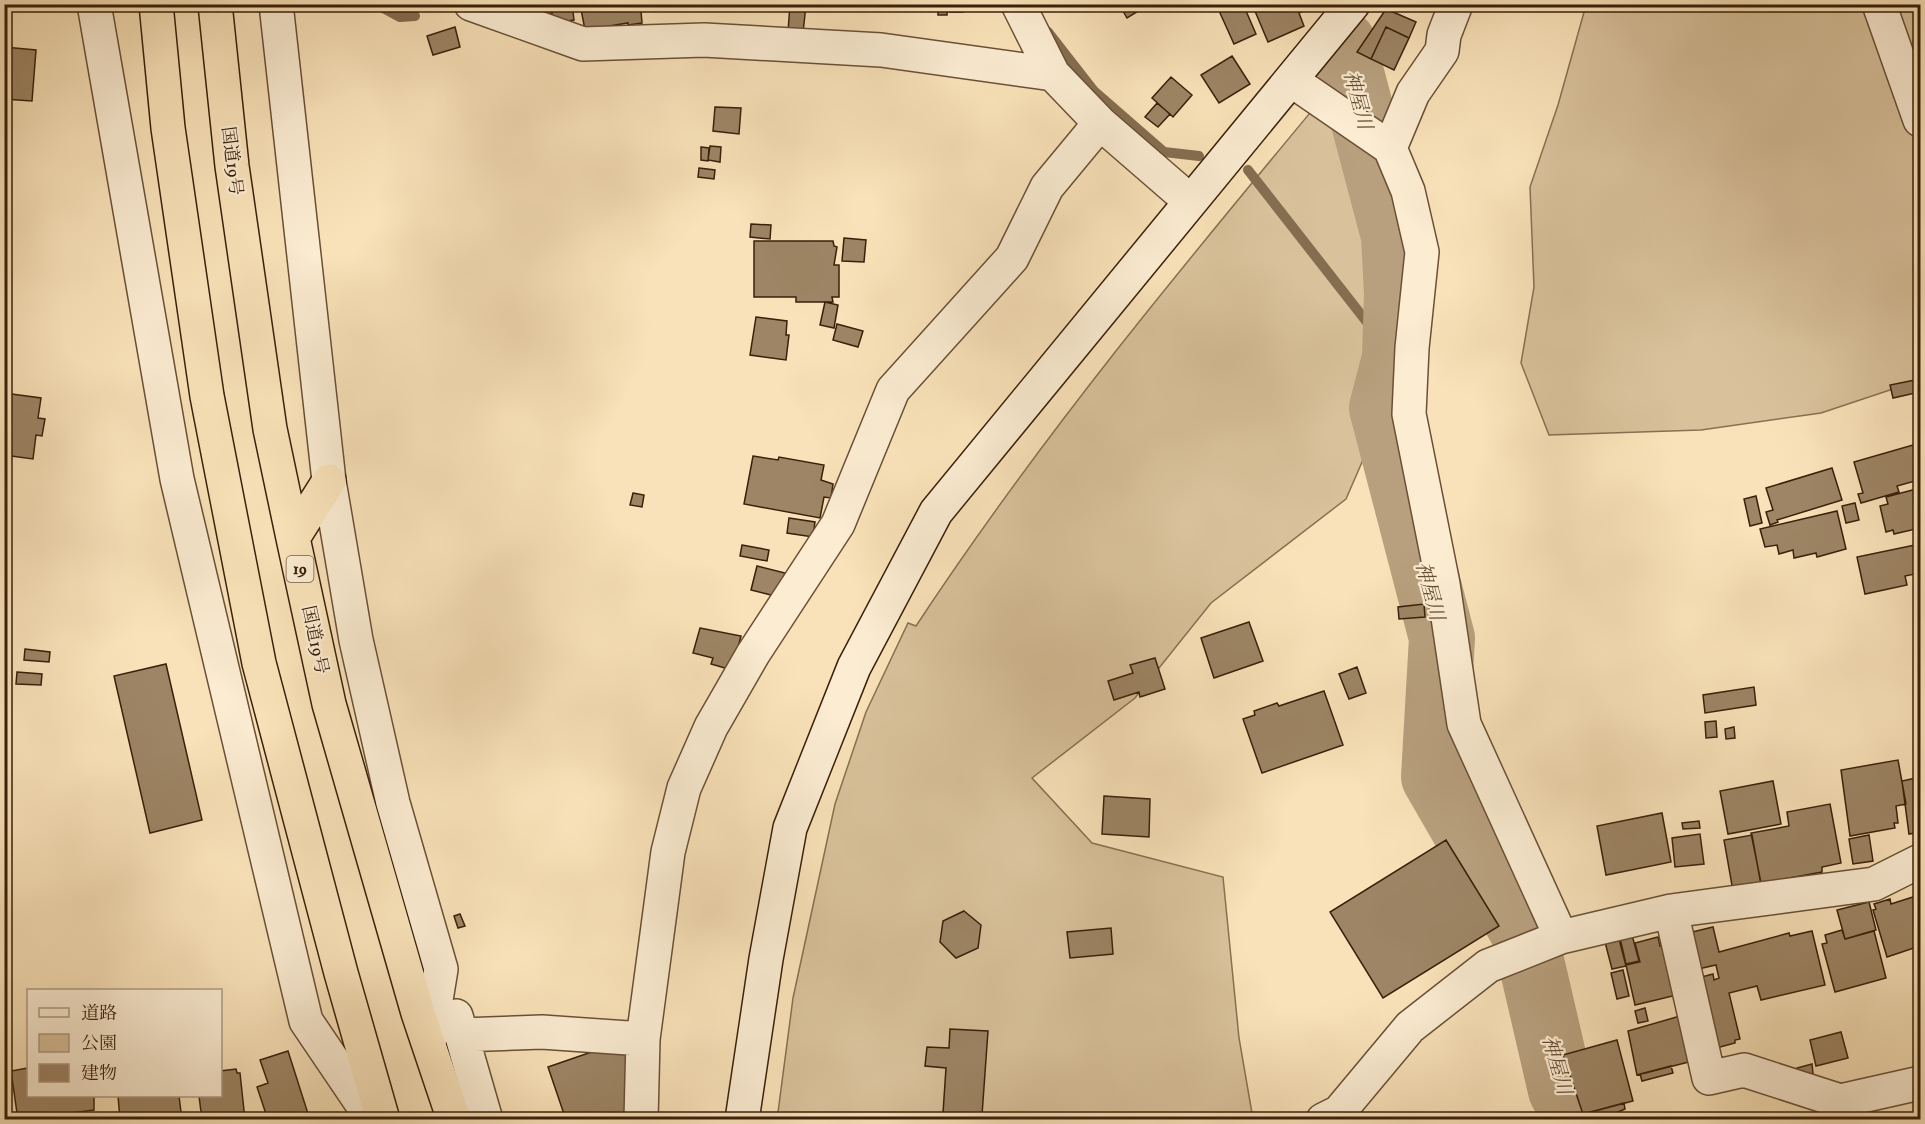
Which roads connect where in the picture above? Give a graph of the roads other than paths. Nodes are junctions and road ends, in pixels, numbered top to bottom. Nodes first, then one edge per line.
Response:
1 (94, 4) edge
2 (156, 4) edge
3 (215, 4) edge
4 (276, 4) edge
5 (471, 4) edge
6 (1018, 4) edge
7 (1353, 4) edge
8 (1456, 4) edge
9 (1880, 4) edge
10 (1053, 74) junction
11 (1291, 80) junction
12 (1920, 120) edge
13 (1100, 123) junction
14 (1375, 138) junction
15 (1190, 201) junction
16 (329, 481) junction
17 (293, 538) junction
18 (1920, 861) edge
19 (1671, 911) junction
20 (1561, 937) junction
21 (441, 969) junction
22 (462, 1035) junction
23 (644, 1039) junction
24 (429, 1043) junction
25 (1920, 1083) edge
26 (373, 1119) edge
27 (383, 1119) edge
28 (454, 1119) edge
29 (486, 1119) edge
30 (641, 1119) edge
31 (742, 1119) edge
32 (1323, 1119) edge

1 - 26 street
2 - 27 highway
3 - 17 highway, 国道19号 / 19
4 - 16 street
5 - 10 street
6 - 10 street
7 - 11 street
8 - 14 street
9 - 12 street
10 - 13 street
11 - 14 street
11 - 15 street
13 - 15 street
13 - 23 street
14 - 20 street
15 - 31 street
16 - 17 highway
16 - 21 street
17 - 24 highway, 国道19号 / 19
18 - 19 street
19 - 20 street
19 - 25 street
20 - 32 street
21 - 22 street
21 - 24 street
22 - 23 street
22 - 29 street
23 - 30 street
24 - 28 highway, 国道19号 / 19

